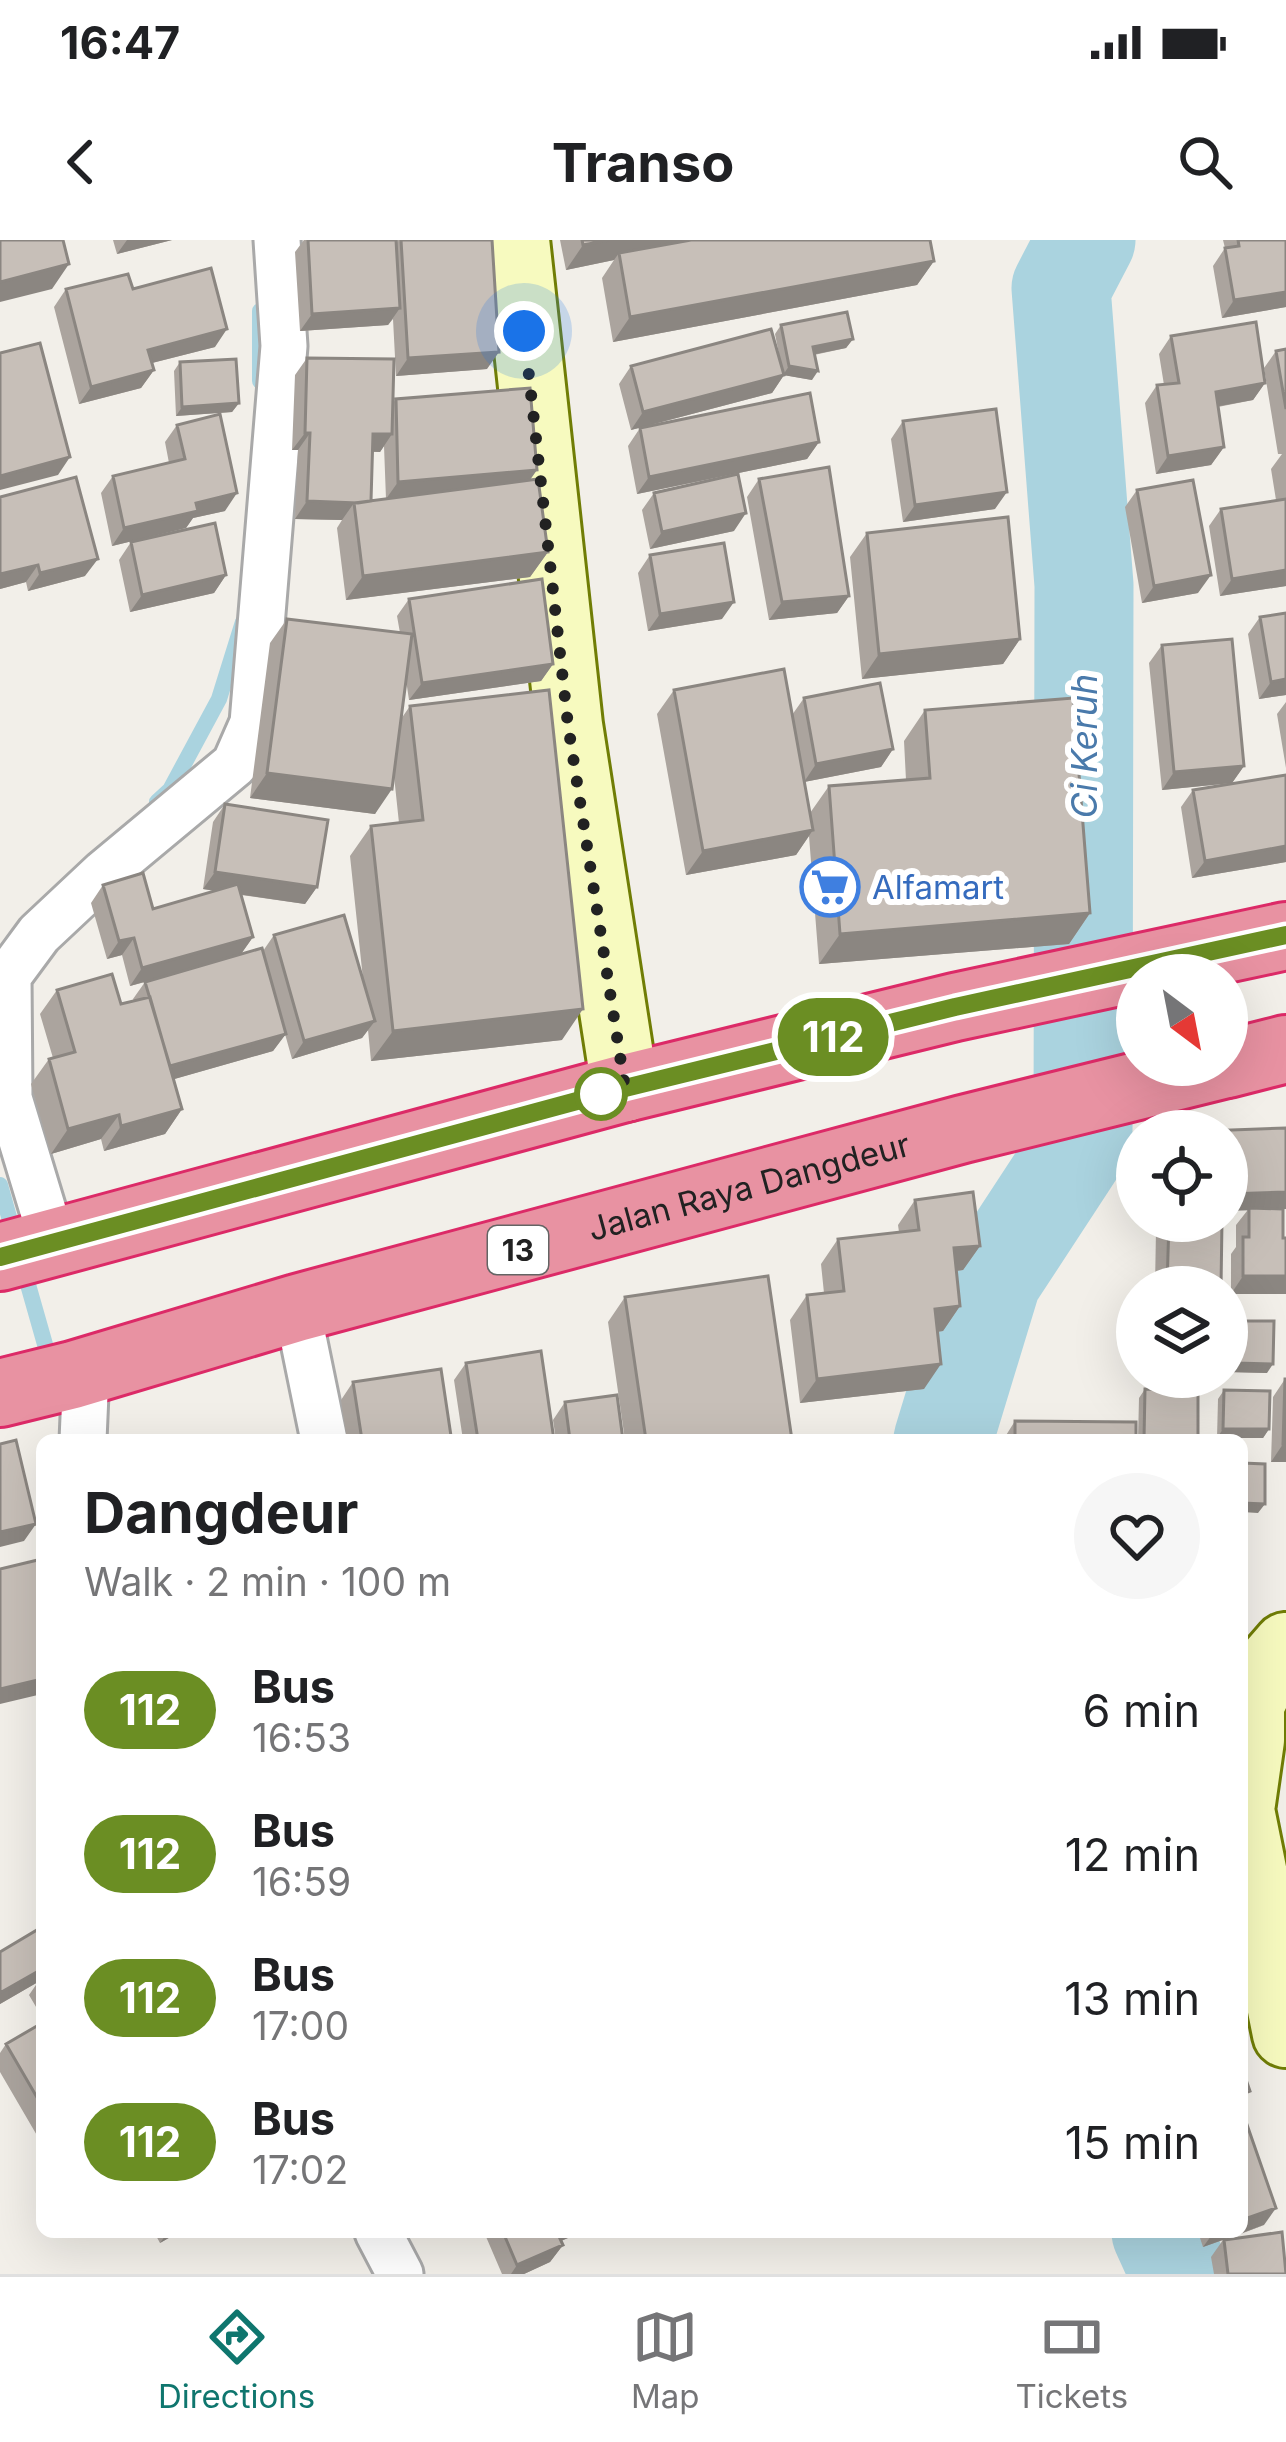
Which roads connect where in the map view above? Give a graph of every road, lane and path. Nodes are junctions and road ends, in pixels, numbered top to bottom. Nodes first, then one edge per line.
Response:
1 (277, 240) edge
2 (516, 240) edge
3 (1286, 935) edge
4 (1286, 1049) edge
5 (1248, 1058) edge
6 (1136, 1086) edge
7 (625, 1088) junction
8 (28, 1248) edge
9 (298, 1308) junction
10 (48, 1381) edge
11 (79, 1434) edge
12 (323, 1434) edge
13 (1286, 1646) edge
14 (1248, 1761) edge
15 (1248, 1845) edge
16 (1286, 2034) edge
17 (381, 2238) edge
18 (400, 2274) edge

1 - 8 street
2 - 7 main road
3 - 7 highway
4 - 5 highway, Jalan Raya Dangdeur / 13
6 - 9 highway, Jalan Raya Dangdeur / 13
7 - 8 highway
9 - 10 highway, Jalan Raya Dangdeur / 13
9 - 12 street
10 - 11 street
13 - 14 main road
15 - 16 main road
17 - 18 street

